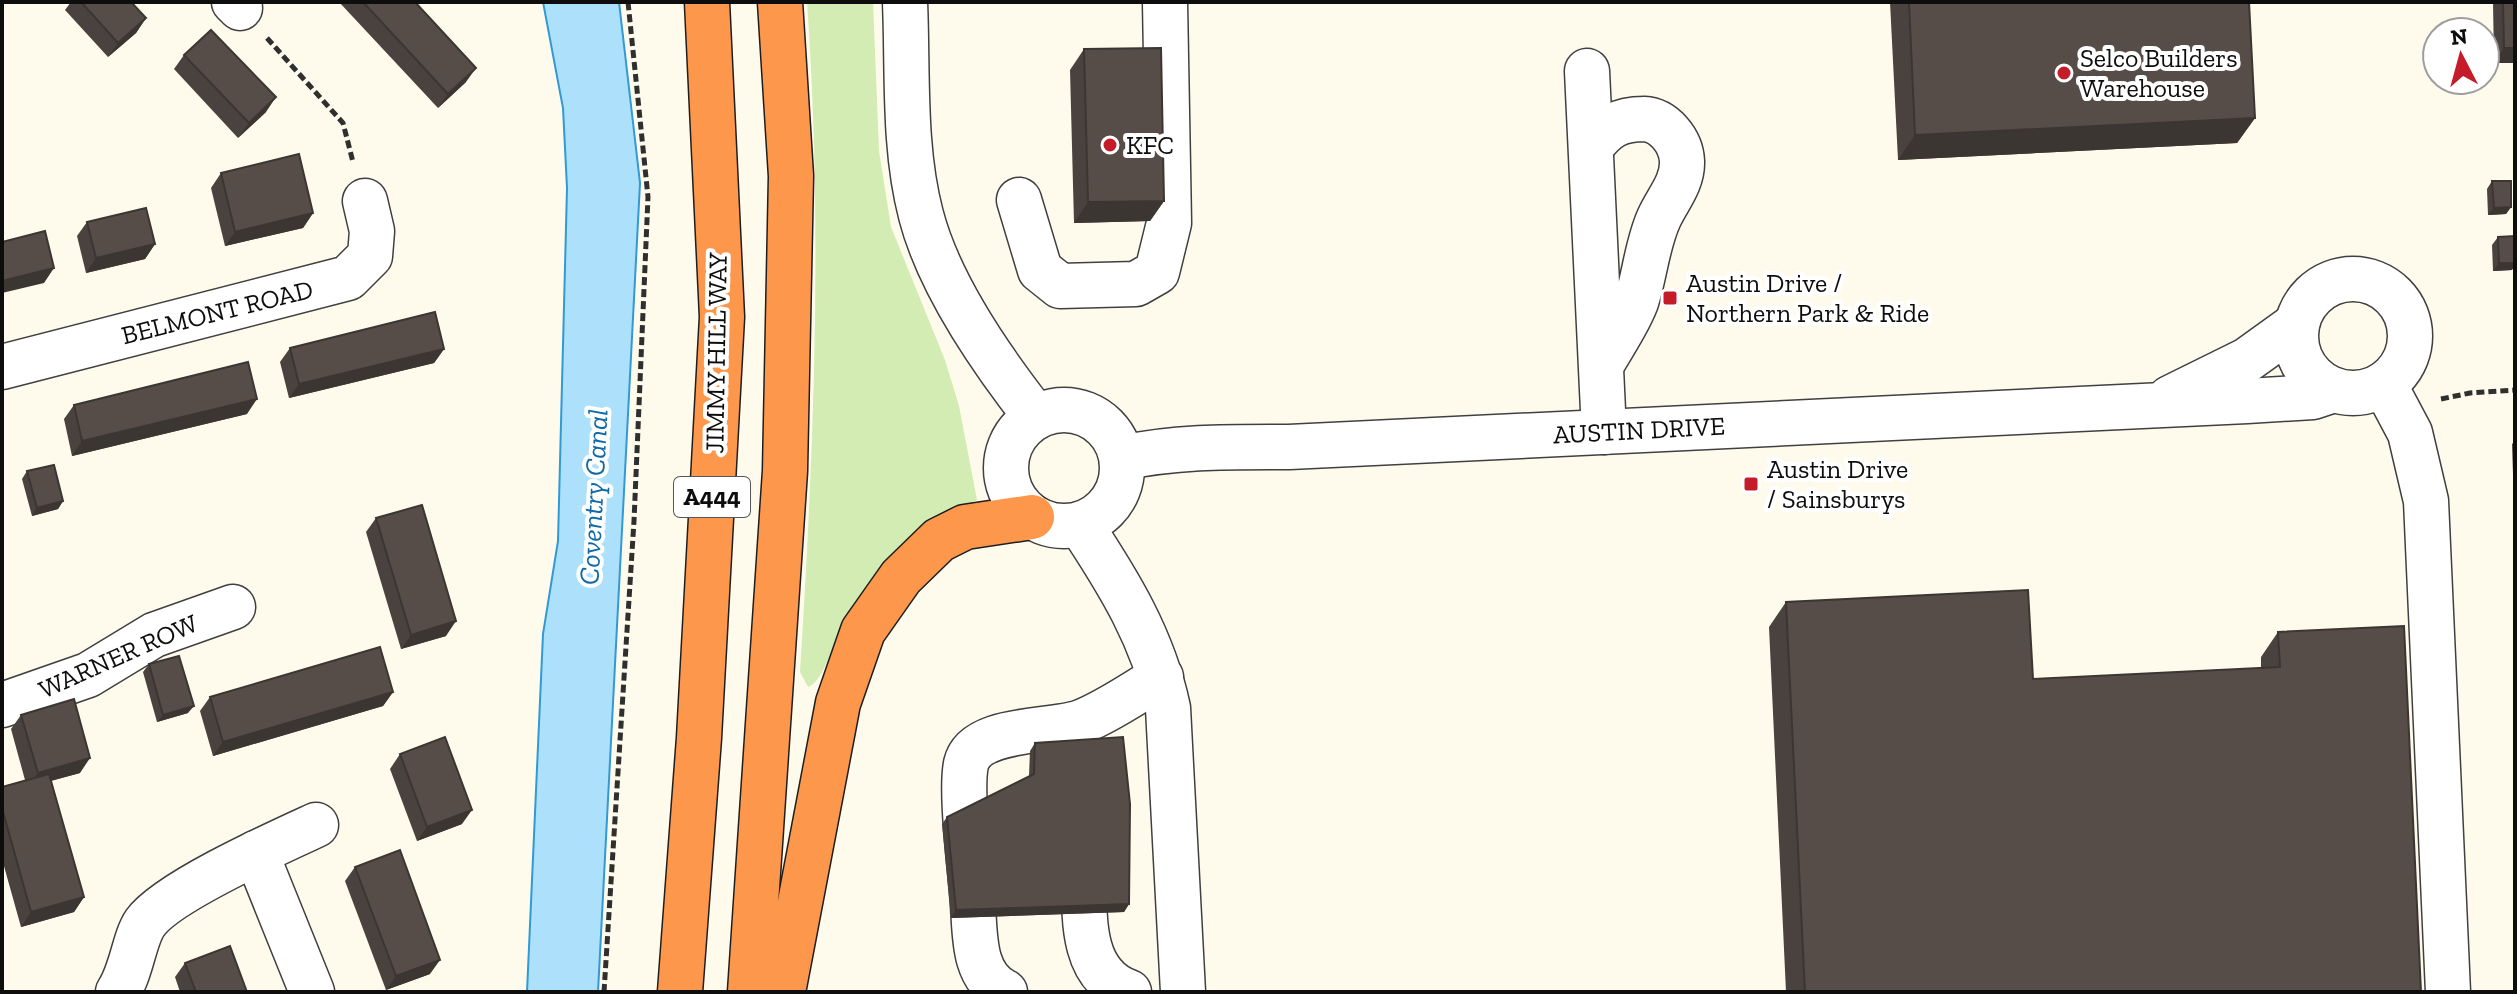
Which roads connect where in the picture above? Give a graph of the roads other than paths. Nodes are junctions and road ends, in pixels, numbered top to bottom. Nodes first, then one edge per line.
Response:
1 (707, 2) edge
2 (780, 2) edge
3 (905, 2) edge
4 (1165, 2) edge
5 (1587, 71) dead end
6 (1592, 146) junction
7 (1019, 200) dead end
8 (365, 201) dead end
9 (2297, 324) junction
10 (1603, 362) junction
11 (2, 367) edge
12 (2334, 390) junction
13 (2391, 397) junction
14 (2157, 404) junction
15 (1036, 417) junction
16 (1604, 432) junction
17 (1122, 458) junction
18 (1032, 517) junction
19 (1080, 524) junction
20 (233, 607) dead end
21 (1161, 677) junction
22 (2, 705) edge
23 (1080, 722) junction
24 (1079, 767) edge
25 (1082, 810) edge
26 (316, 825) dead end
27 (256, 853) junction
28 (118, 992) edge
29 (312, 992) edge
30 (680, 992) edge
31 (750, 992) edge
32 (783, 992) edge
33 (1005, 992) edge
34 (1129, 992) edge
35 (1183, 992) edge
36 (2448, 992) edge

1 - 30 highway, JIMMY HILL WAY / A444
2 - 31 highway, A444
3 - 15 street
4 - 7 street
5 - 6 street
6 - 10 street
6 - 10 street
8 - 11 street, BELMONT ROAD
9 - 12 street
9 - 13 street
9 - 14 street, AUSTIN DRIVE
10 - 16 street
12 - 13 street
12 - 14 street, AUSTIN DRIVE
13 - 36 street
14 - 16 street, AUSTIN DRIVE
15 - 17 street
15 - 18 street
16 - 17 street, AUSTIN DRIVE
17 - 19 street
18 - 19 street
18 - 32 highway
19 - 21 street
20 - 22 street, WARNER ROW
21 - 23 street
21 - 35 street
23 - 24 street
23 - 33 street
25 - 34 street
26 - 27 street
27 - 28 street
27 - 29 street

